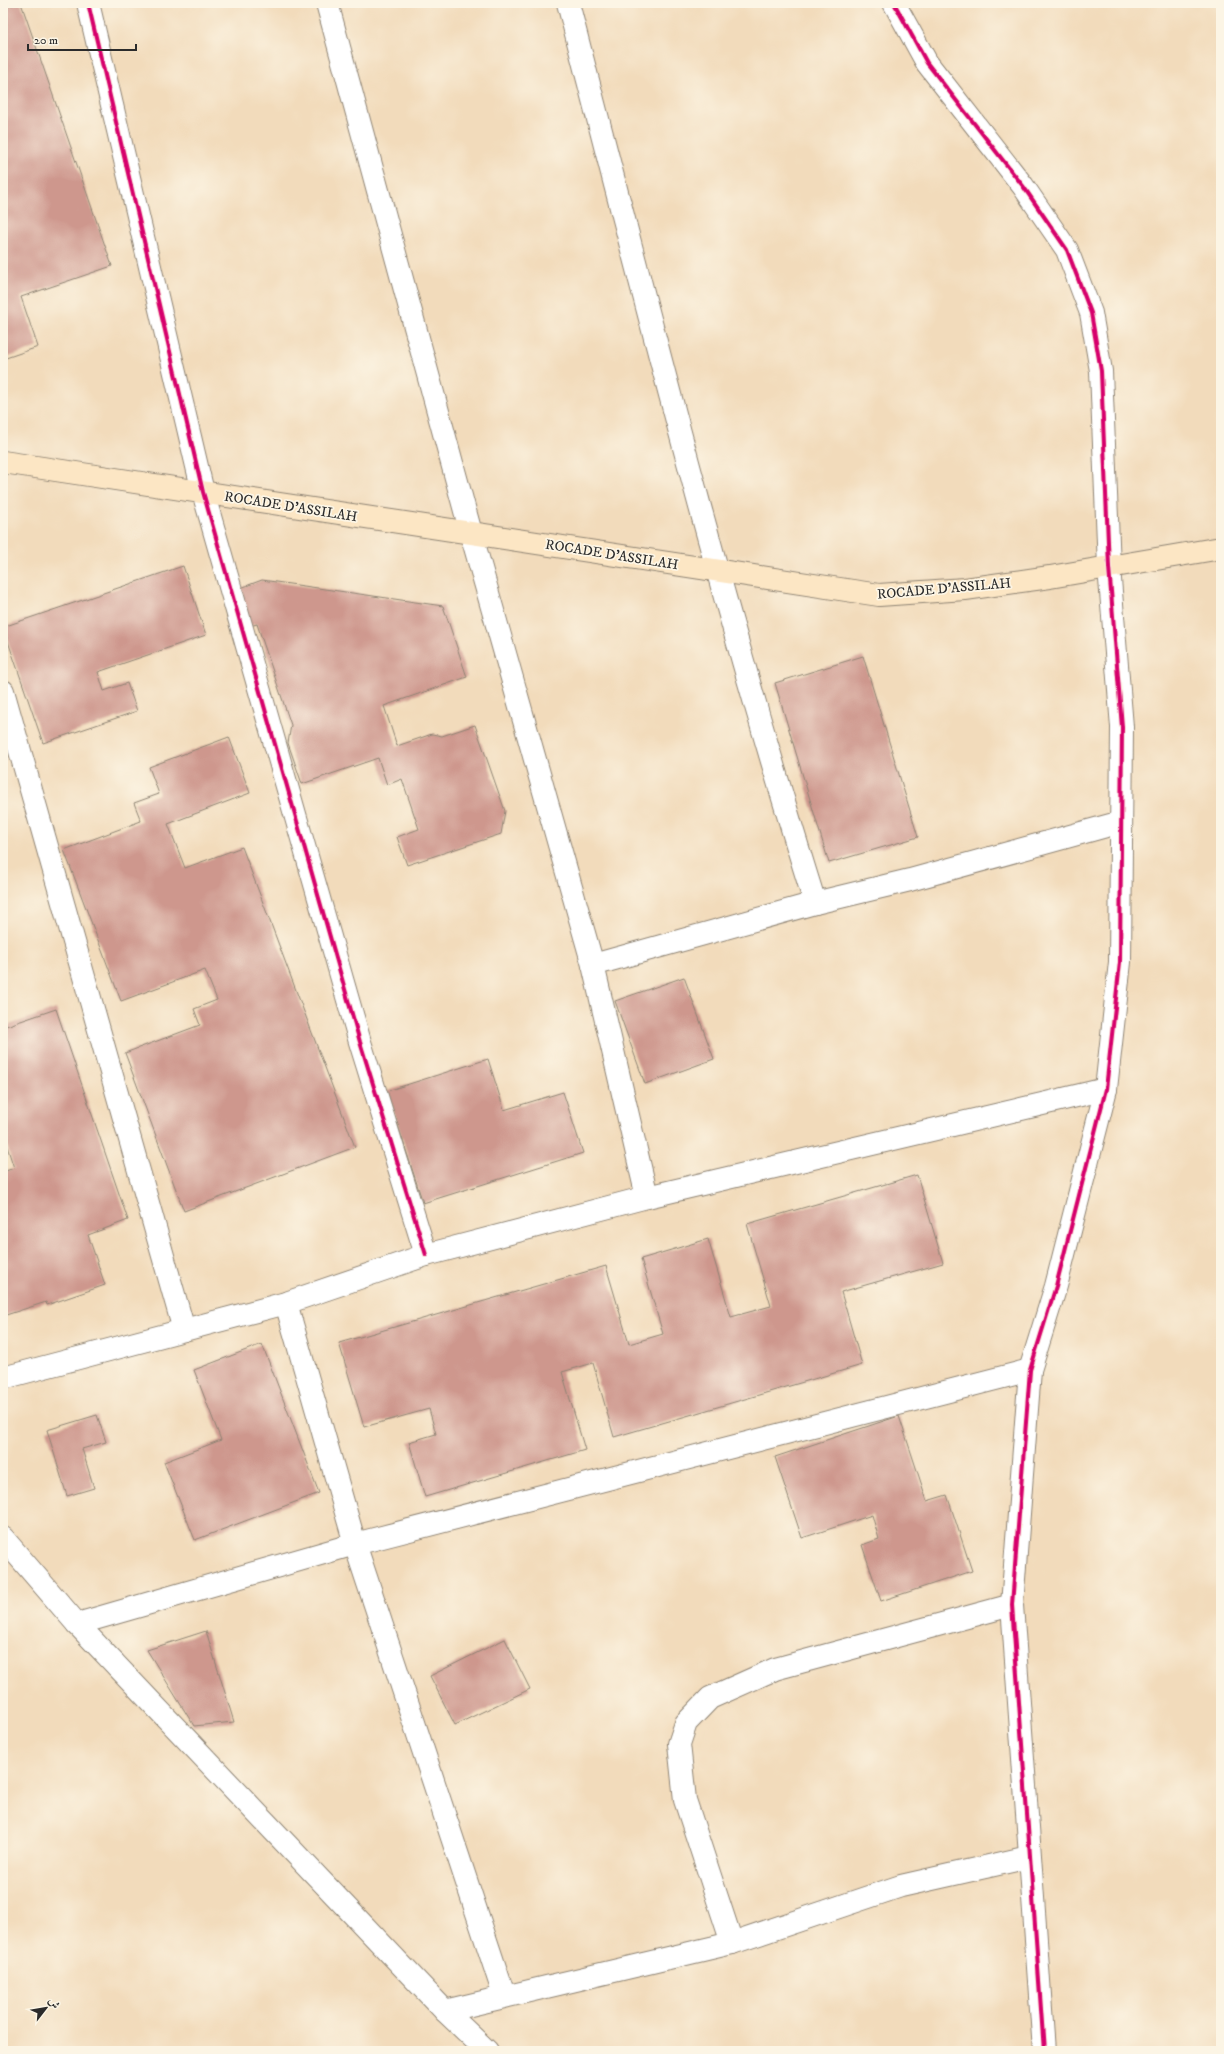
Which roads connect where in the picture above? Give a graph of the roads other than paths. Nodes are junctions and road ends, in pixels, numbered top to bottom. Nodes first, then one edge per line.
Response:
1 (88, 3) edge
2 (327, 3) edge
3 (568, 3) edge
4 (894, 3) edge
5 (3, 462) edge
6 (203, 492) junction
7 (471, 533) junction
8 (1221, 548) edge
9 (1109, 566) junction
10 (718, 570) junction
11 (3, 691) edge
12 (1121, 822) junction
13 (815, 903) junction
14 (593, 965) junction
15 (1106, 1089) junction
16 (647, 1197) junction
17 (426, 1255) junction
18 (286, 1303) junction
19 (184, 1330) junction
20 (1030, 1370) junction
21 (3, 1378) edge
22 (3, 1538) edge
23 (355, 1544) junction
24 (1012, 1605) junction
25 (77, 1624) junction
26 (1029, 1857) junction
27 (732, 1943) junction
28 (504, 1996) junction
29 (445, 2011) junction
30 (487, 2051) edge
31 (1044, 2051) edge

1 - 6 street
2 - 7 street
3 - 10 street
4 - 9 street
5 - 6 street, ROCADE D'ASSILAH
6 - 7 street, ROCADE D'ASSILAH
6 - 17 street
7 - 10 street, ROCADE D'ASSILAH
7 - 14 street
8 - 9 street, ROCADE D'ASSILAH
9 - 10 street, ROCADE D'ASSILAH
9 - 12 street
10 - 13 street
11 - 19 street
12 - 13 street
12 - 15 street
13 - 14 street
14 - 16 street
15 - 16 street
15 - 20 street
16 - 17 street
17 - 18 street
18 - 19 street
18 - 23 street
19 - 21 street
20 - 23 street
20 - 24 street
22 - 25 street
23 - 25 street
23 - 28 street
24 - 26 street
24 - 27 street
25 - 29 street
26 - 27 street
26 - 31 street
27 - 28 street
28 - 29 street
29 - 30 street

